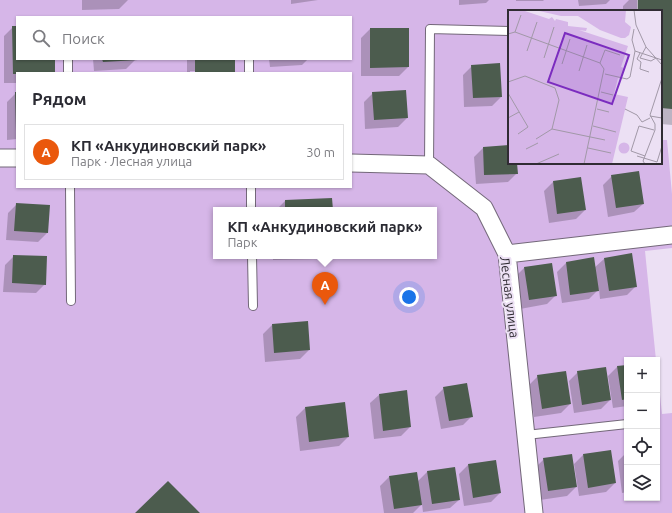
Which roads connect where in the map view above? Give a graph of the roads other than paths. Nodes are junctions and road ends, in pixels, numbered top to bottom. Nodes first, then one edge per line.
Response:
1 (508, 31) edge
2 (68, 60) edge
3 (249, 60) edge
4 (68, 72) edge
5 (249, 72) edge
6 (0, 158) edge
7 (16, 158) edge
8 (352, 164) edge
9 (429, 165) junction
10 (70, 188) edge
11 (251, 188) edge
12 (251, 207) edge
13 (672, 235) edge
14 (507, 254) junction
15 (252, 259) edge
16 (71, 301) dead end
17 (253, 306) dead end
18 (624, 424) edge
19 (526, 435) junction
20 (534, 513) edge

1 - 9 lane
2 - 4 lane
3 - 5 lane
6 - 7 street
8 - 9 street
9 - 14 street, Лесная улица
10 - 16 lane
11 - 12 lane
13 - 14 street
14 - 19 street, Лесная улица
15 - 17 lane
18 - 19 lane
19 - 20 street, Лесная улица

